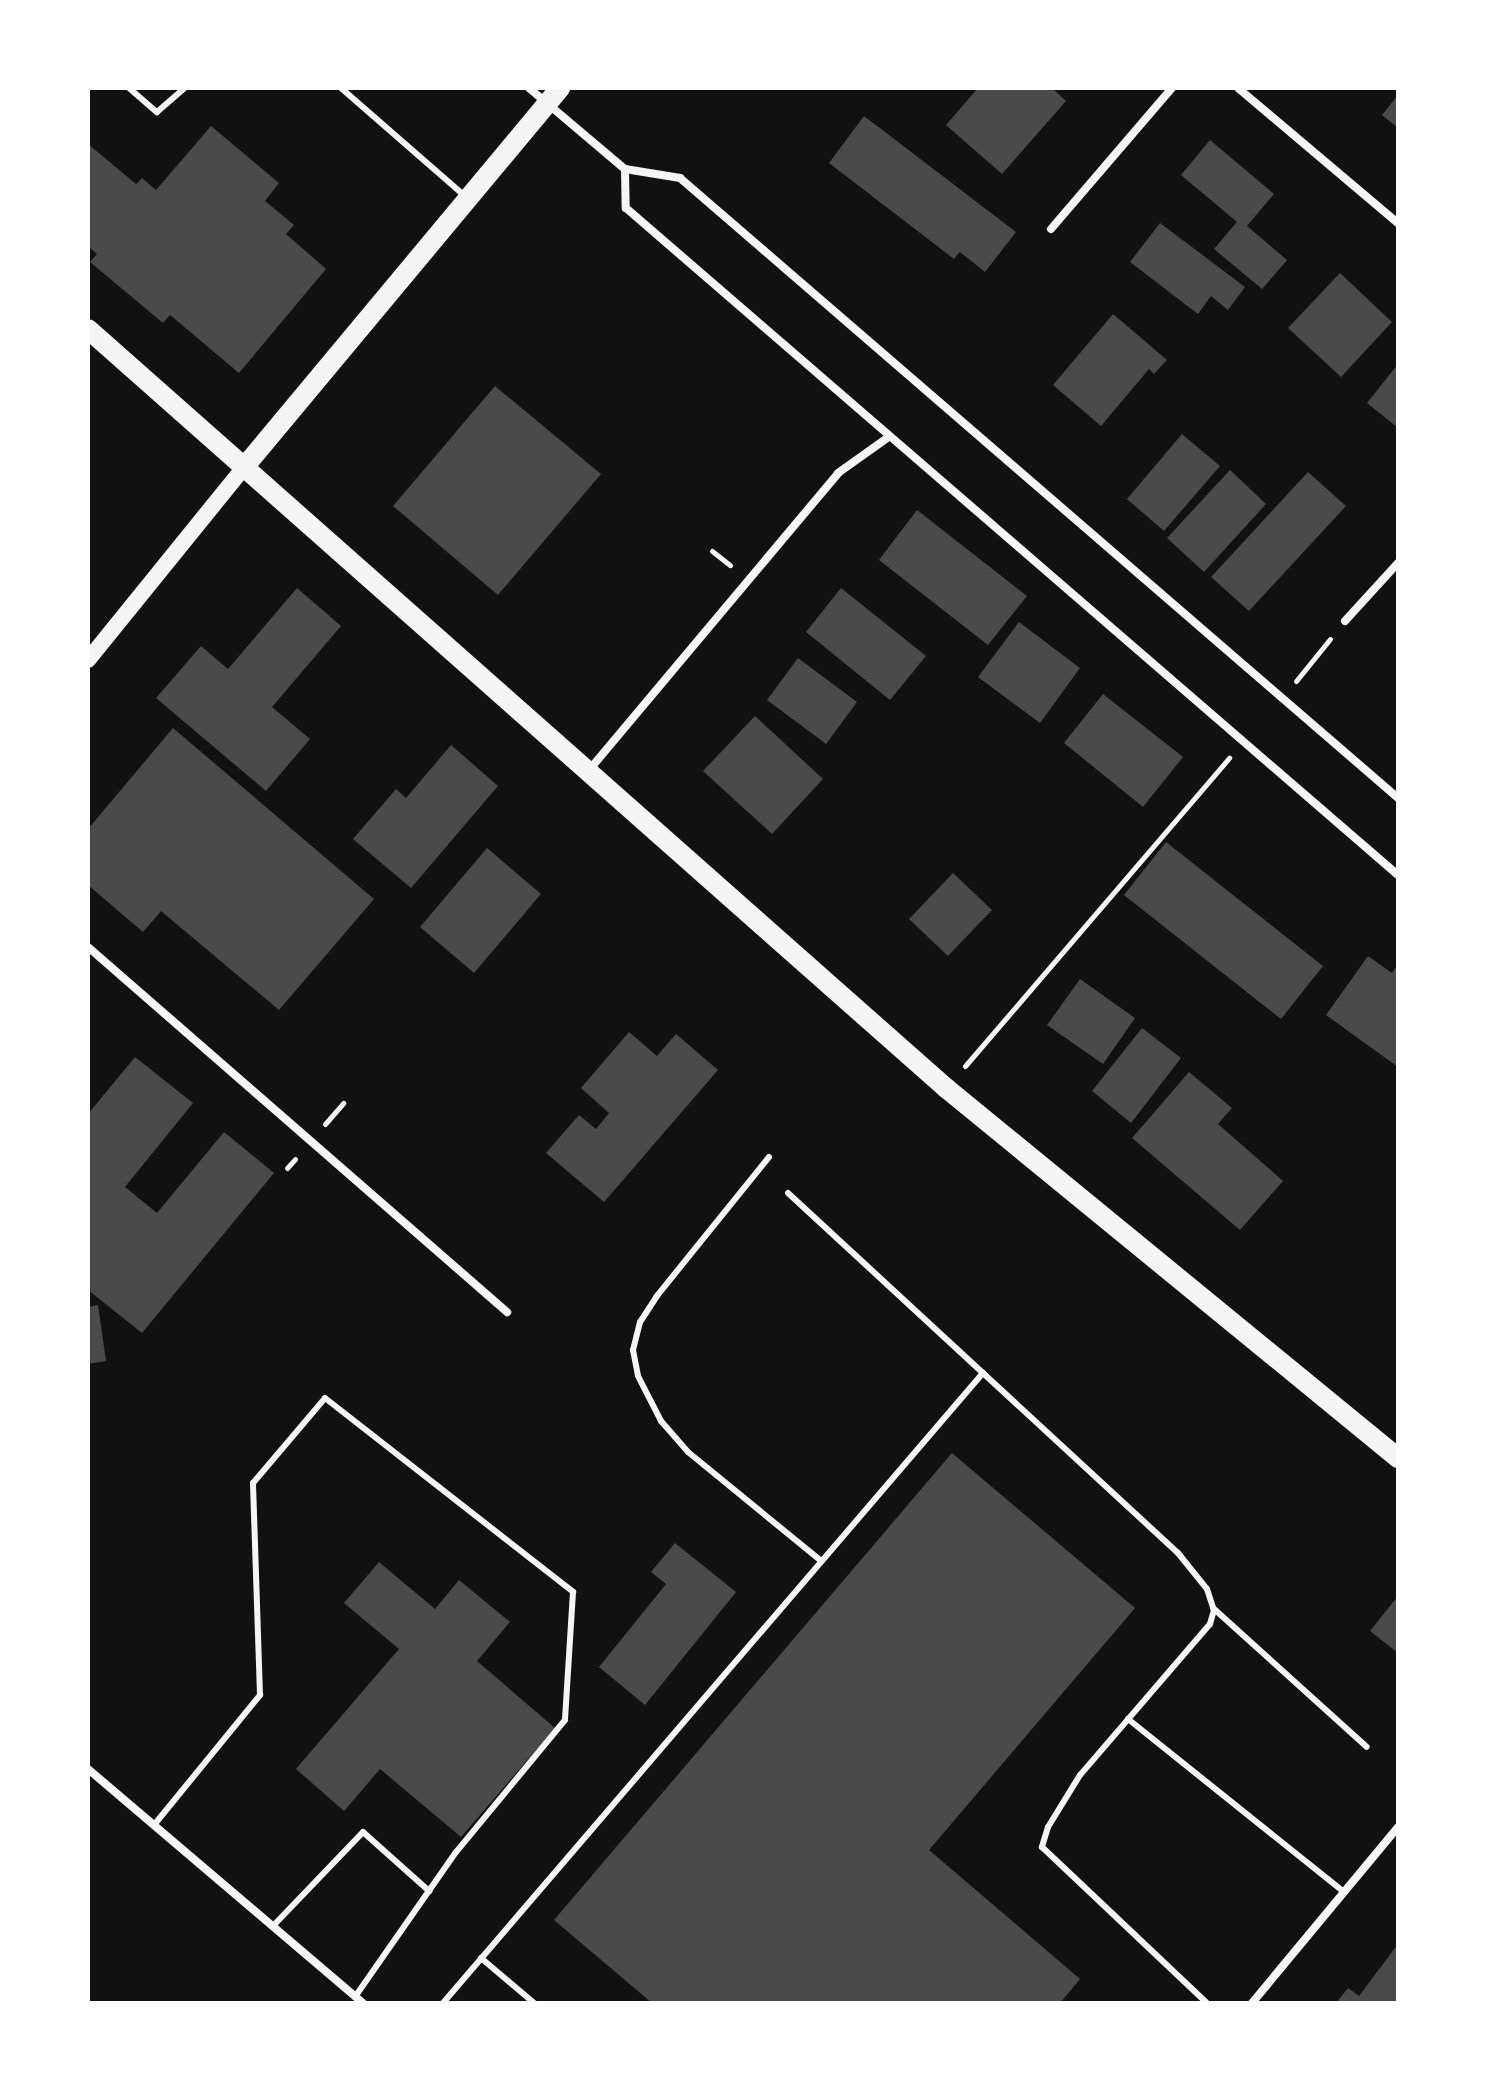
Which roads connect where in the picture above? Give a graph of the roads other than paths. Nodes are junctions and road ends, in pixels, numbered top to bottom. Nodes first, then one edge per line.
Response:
1 (129, 88) edge
2 (185, 88) edge
3 (341, 88) edge
4 (529, 88) edge
5 (1172, 88) edge
6 (1238, 88) edge
7 (554, 96) edge
8 (625, 169) junction
9 (468, 198) junction
10 (1398, 223) edge
11 (1051, 229) dead end
12 (88, 329) edge
13 (887, 438) junction
14 (246, 465) junction
15 (1398, 563) edge
16 (1345, 621) road end
17 (88, 660) edge
18 (589, 770) junction
19 (1398, 798) edge
20 (1398, 875) edge
21 (88, 947) edge
22 (769, 1157) dead end
23 (788, 1193) dead end
24 (507, 1312) dead end
25 (983, 1373) junction
26 (1398, 1458) edge
27 (821, 1561) junction
28 (1213, 1608) junction
29 (1128, 1719) junction
30 (1367, 1747) dead end
31 (88, 1769) edge
32 (154, 1825) junction
33 (1398, 1827) edge
34 (429, 1891) junction
35 (1344, 1892) junction
36 (273, 1926) junction
37 (481, 1958) junction
38 (359, 2000) edge
39 (443, 2003) edge
40 (534, 2003) edge
41 (1207, 2003) edge
42 (1252, 2003) edge

1 - 2 lane
3 - 9 lane
4 - 7 street
5 - 11 street
6 - 10 street
7 - 8 street
7 - 9 main road
8 - 13 street
8 - 19 street
9 - 14 main road
12 - 14 main road
13 - 18 street
13 - 20 street
14 - 17 main road
14 - 18 main road
15 - 16 street
18 - 26 main road
21 - 24 street
22 - 27 lane
23 - 25 lane
25 - 27 lane
25 - 28 lane
27 - 37 lane
28 - 29 lane
28 - 30 lane
29 - 35 lane
29 - 41 lane
31 - 32 street
32 - 34 lane
32 - 36 street
33 - 35 street
34 - 36 lane
34 - 38 lane
35 - 42 street
36 - 38 street
37 - 39 lane
37 - 40 lane

